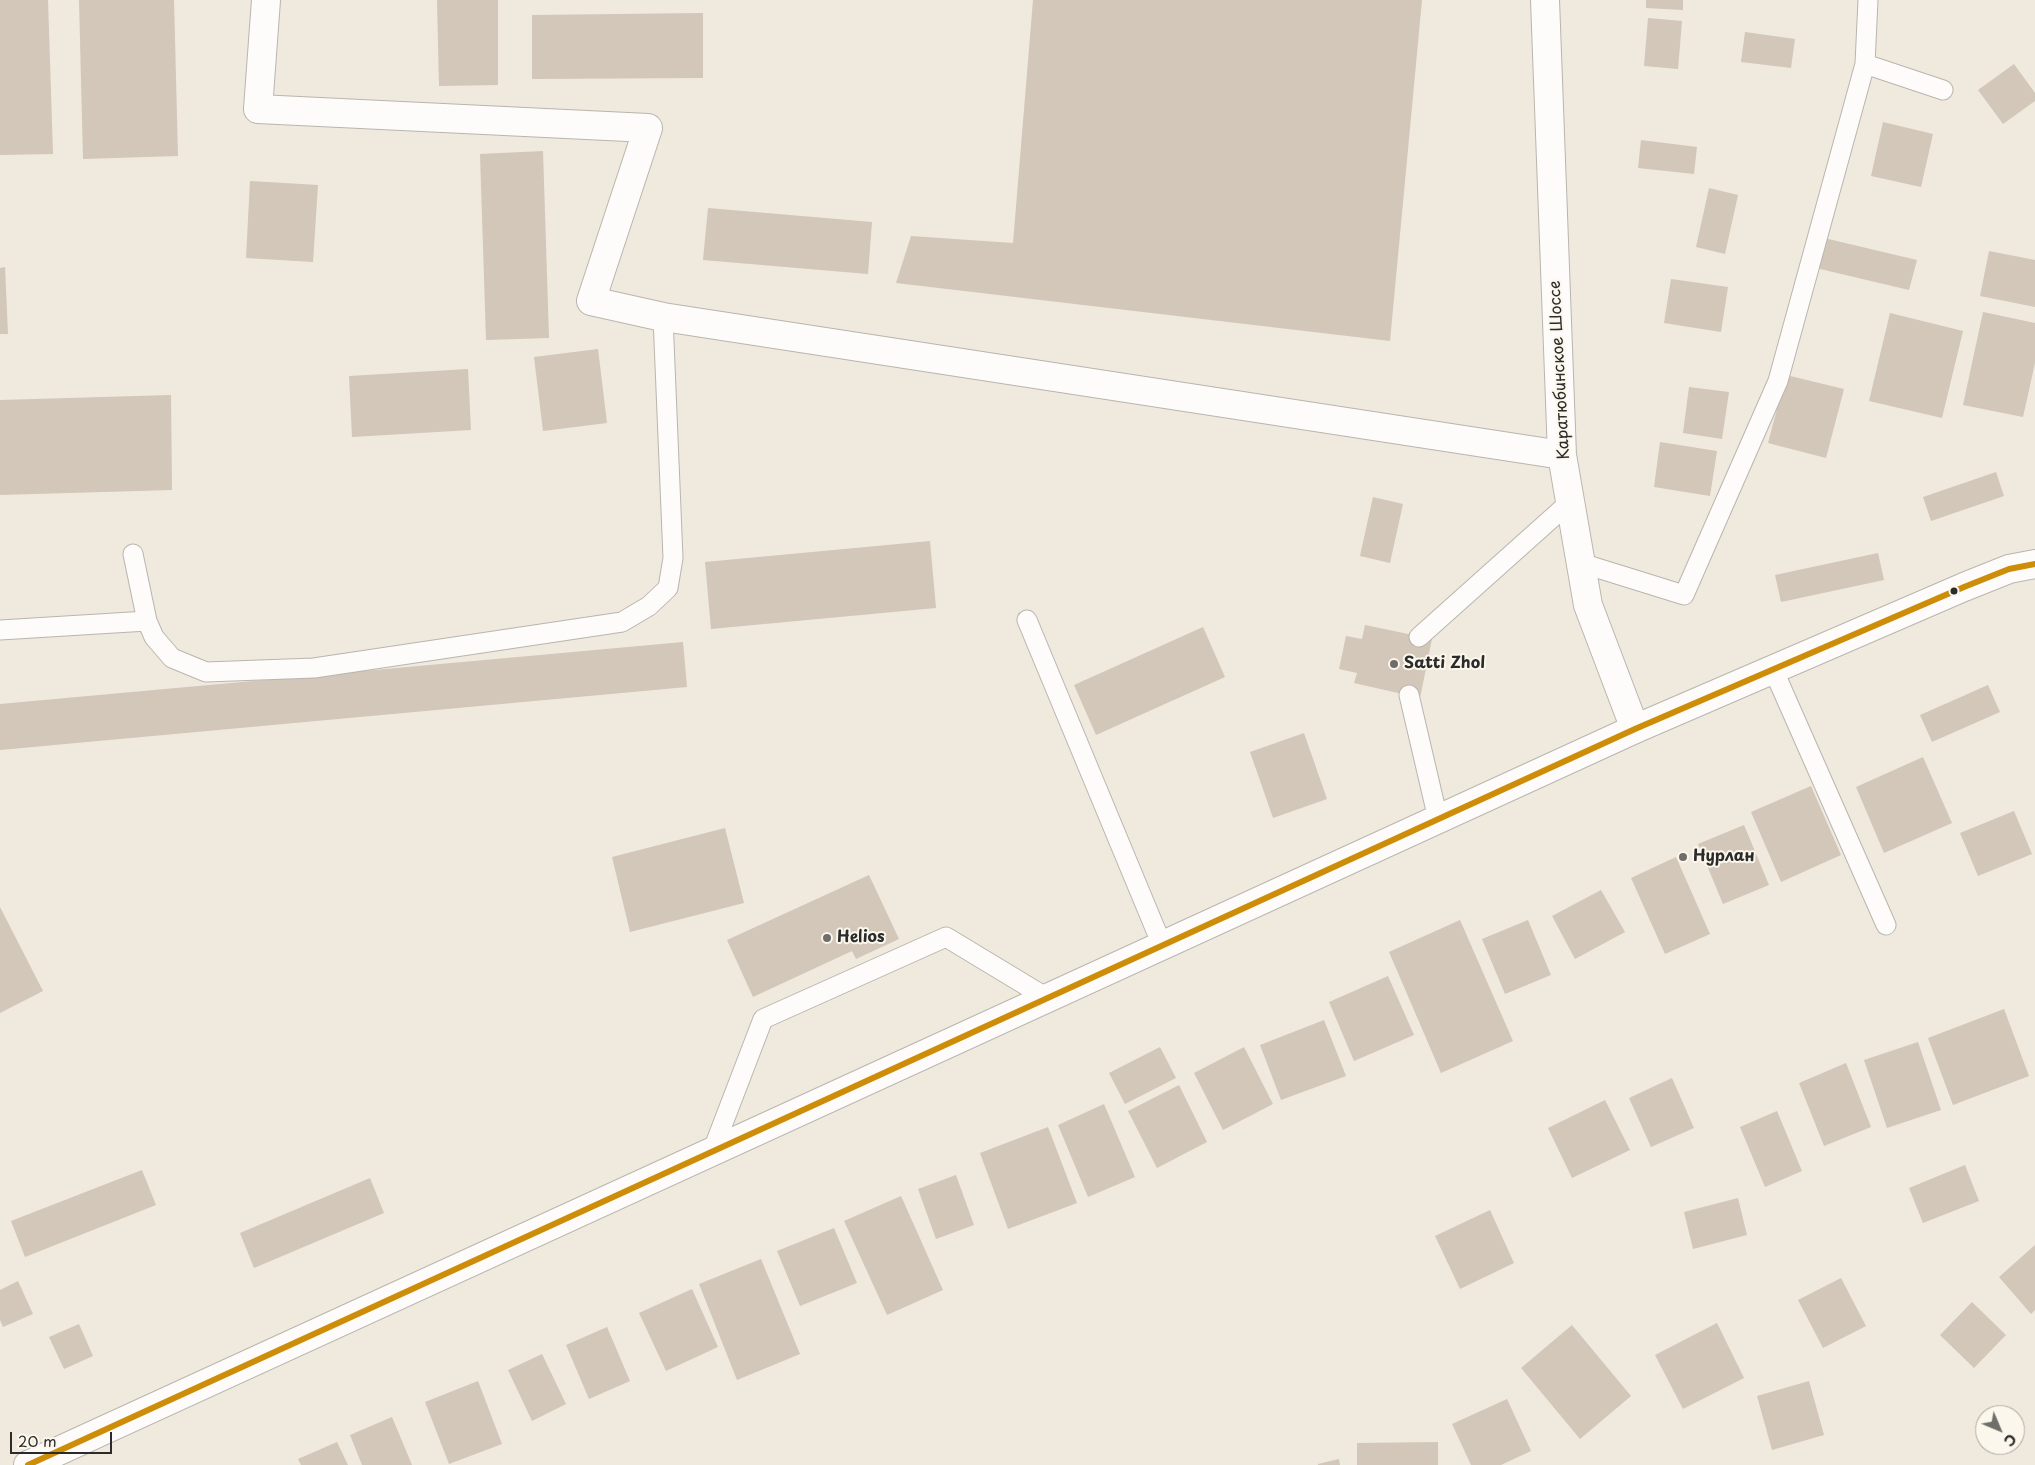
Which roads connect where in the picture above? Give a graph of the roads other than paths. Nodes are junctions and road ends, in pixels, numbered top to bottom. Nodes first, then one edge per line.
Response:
1 (266, 0) edge
2 (1545, 0) edge
3 (1868, 0) edge
4 (1865, 64) junction
5 (1943, 90) dead end
6 (663, 317) junction
7 (1562, 455) junction
8 (1570, 502) junction
9 (133, 554) dead end
10 (1581, 563) junction
11 (2035, 564) edge
12 (1027, 620) dead end
13 (147, 621) junction
14 (0, 630) edge
15 (1420, 636) dead end
16 (1773, 669) junction
17 (1409, 695) dead end
18 (1635, 729) junction
19 (1438, 819) junction
20 (1886, 925) dead end
21 (1162, 945) junction
22 (1047, 998) junction
23 (712, 1152) junction
24 (28, 1465) edge

1 - 6 street
2 - 7 street, Каратюбинское Шоссе
3 - 4 lane
4 - 5 lane
4 - 10 lane
6 - 7 street
6 - 13 lane
7 - 8 street, Каратюбинское Шоссе
8 - 10 street, Каратюбинское Шоссе
8 - 15 lane
9 - 13 lane
10 - 18 street, Каратюбинское Шоссе
11 - 16 street
12 - 21 lane
13 - 14 lane
16 - 18 street
16 - 20 lane
17 - 19 lane
18 - 19 street
19 - 21 street
21 - 22 street
22 - 23 street
22 - 23 lane
23 - 24 street

